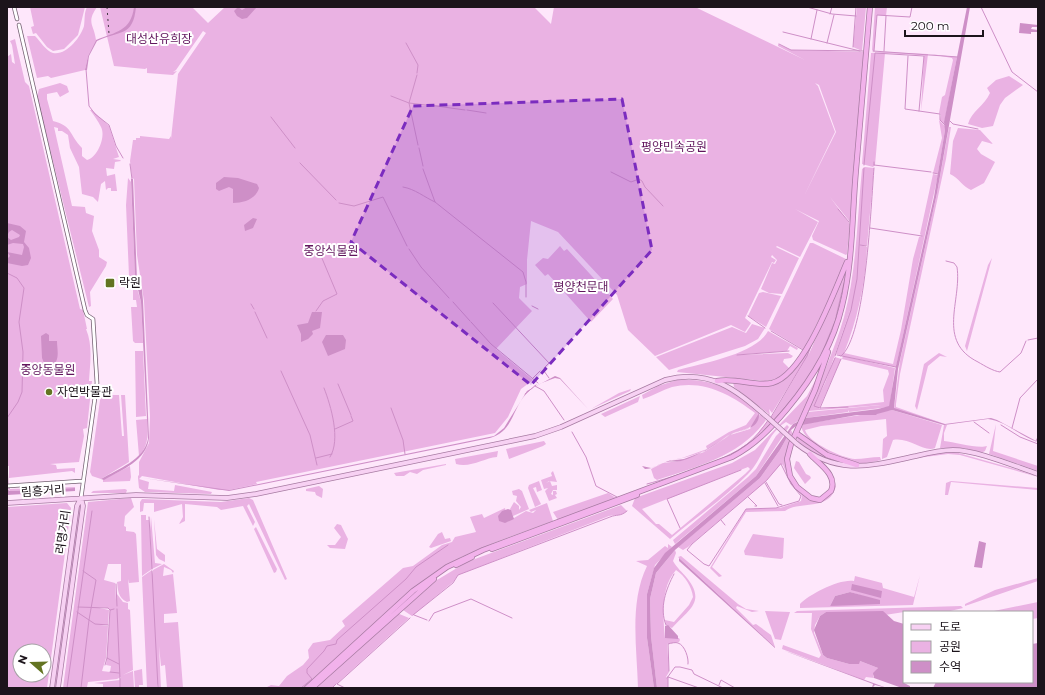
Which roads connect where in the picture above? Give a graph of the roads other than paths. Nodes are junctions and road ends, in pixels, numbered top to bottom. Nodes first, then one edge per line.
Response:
1 (14, 7) edge
2 (871, 7) edge
3 (17, 19) dead end
4 (19, 25) dead end
5 (849, 257) junction
6 (828, 352) junction
7 (717, 381) junction
8 (796, 433) junction
9 (810, 454) junction
10 (857, 465) junction
11 (1038, 474) edge
12 (83, 481) junction
13 (7, 486) edge
14 (81, 498) junction
15 (7, 503) edge
16 (52, 688) edge
17 (58, 688) edge
18 (307, 688) edge
19 (312, 688) edge

1 - 3 street
2 - 5 highway
2 - 6 highway
4 - 12 street
5 - 7 highway
5 - 18 highway
6 - 8 highway
6 - 19 highway
7 - 9 main road, 림흥거리, bridge
7 - 14 main road, 림흥거리
8 - 9 highway
8 - 10 highway
9 - 10 main road, 림흥거리
10 - 11 main road, 림흥거리
12 - 13 street
12 - 14 street
14 - 15 main road, 림흥거리
14 - 16 main road, 려명거리
14 - 17 main road, 려명거리

